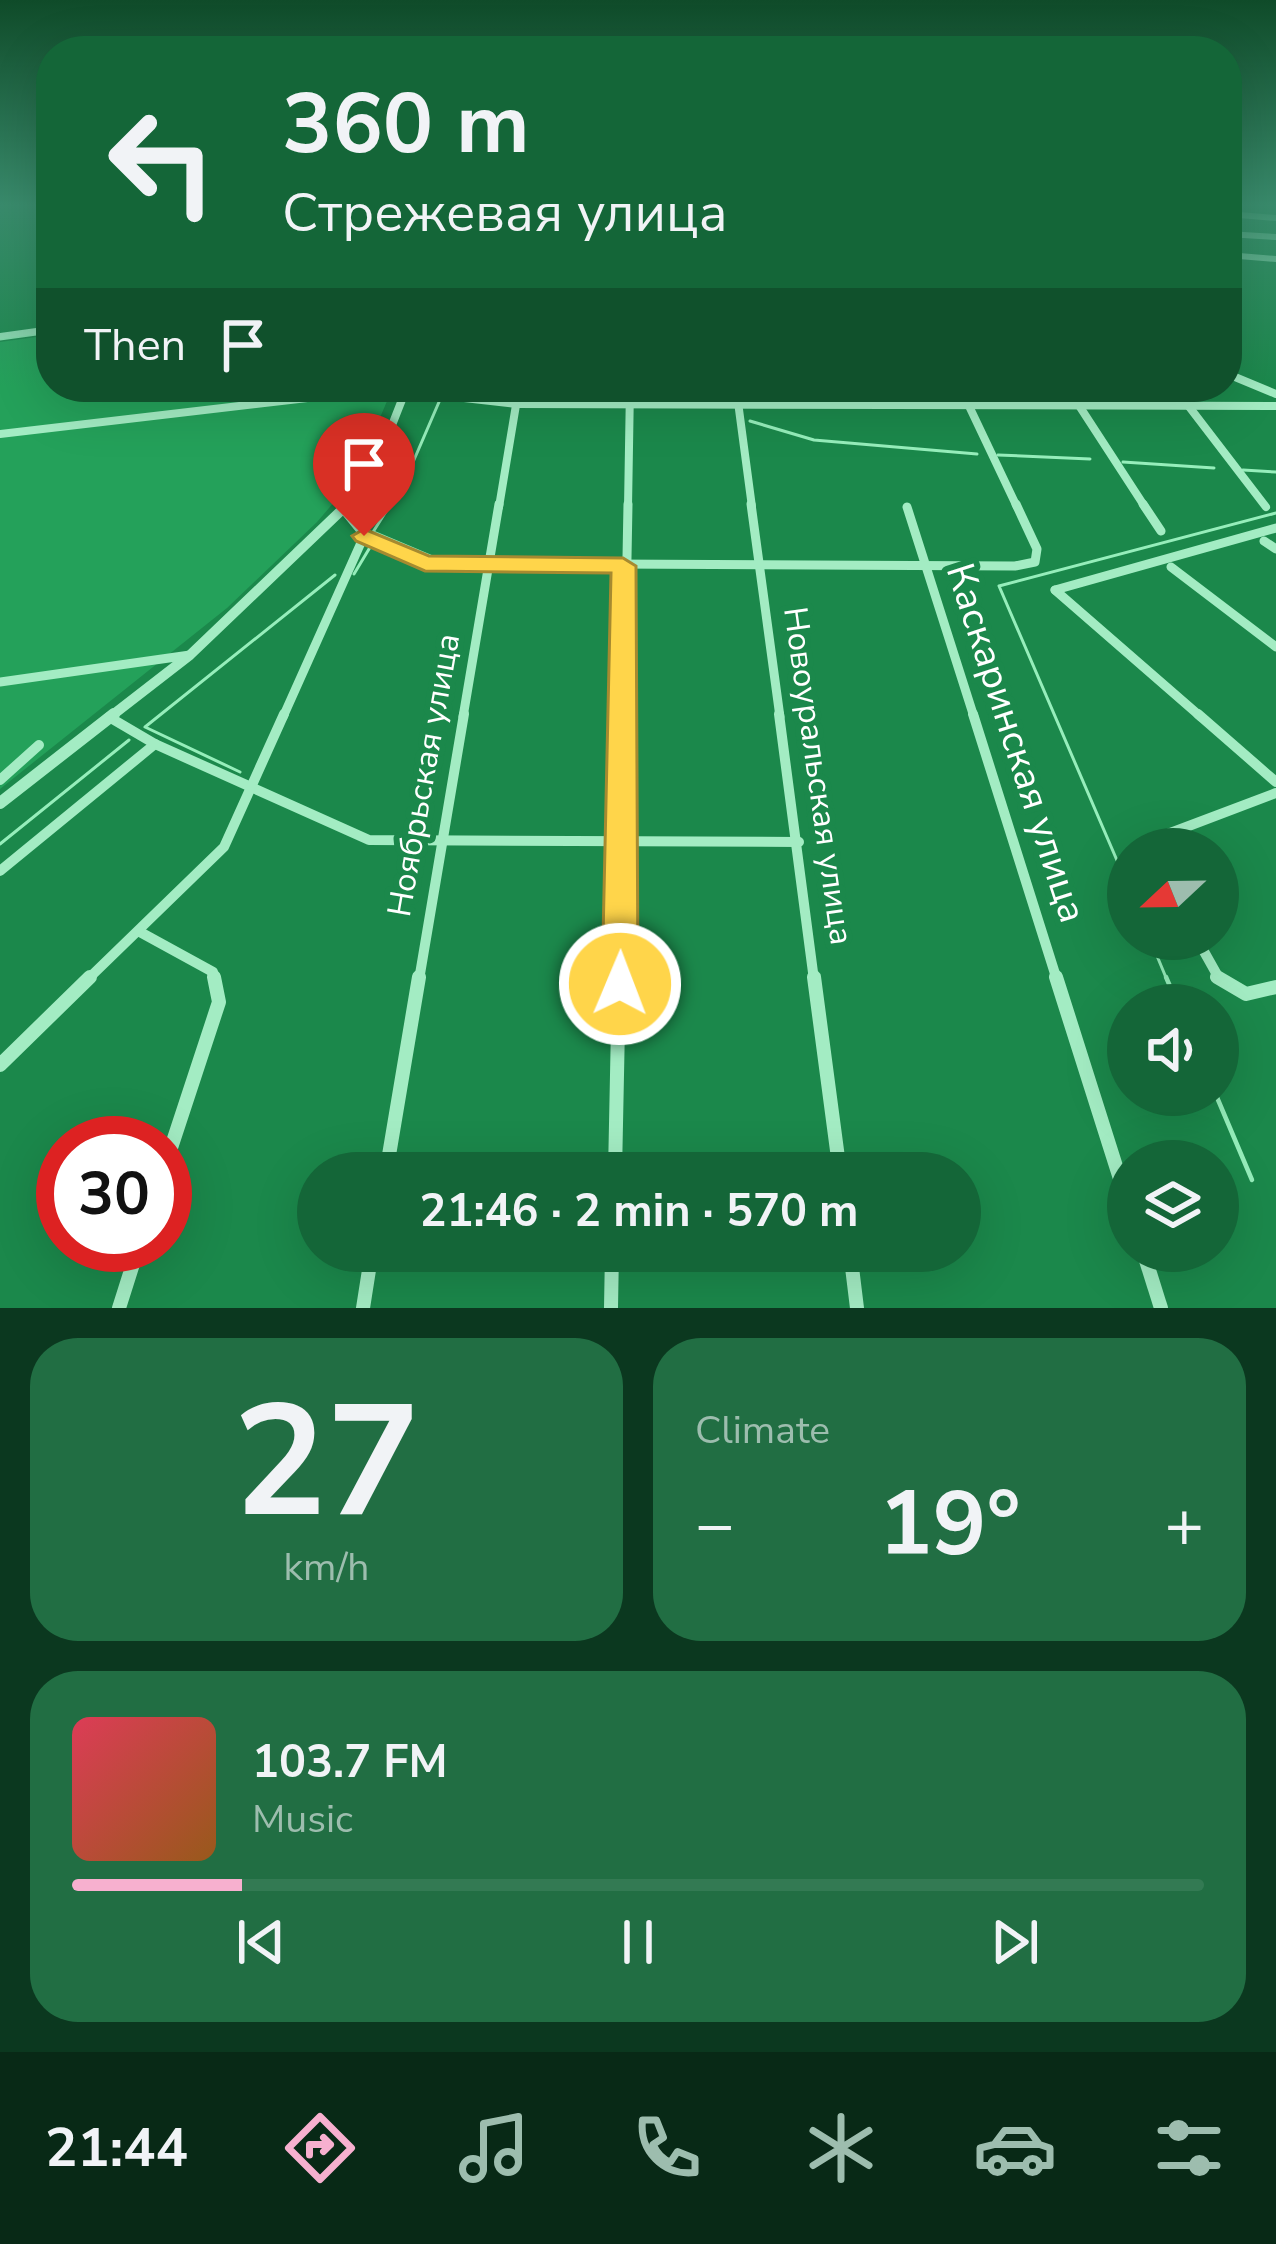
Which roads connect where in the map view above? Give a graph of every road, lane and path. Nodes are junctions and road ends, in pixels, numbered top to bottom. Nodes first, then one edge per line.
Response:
1 (36, 330) edge
2 (0, 335) edge
3 (1242, 380) edge
4 (1276, 394) edge
5 (283, 402) edge
6 (401, 402) edge
7 (486, 402) edge
8 (738, 402) edge
9 (966, 402) edge
10 (1075, 402) edge
11 (1184, 402) edge
12 (516, 404) junction
13 (630, 404) junction
14 (738, 405) junction
15 (968, 406) junction
16 (1078, 406) junction
17 (1187, 406) junction
18 (1276, 406) edge
19 (0, 434) edge
20 (907, 507) dead end
21 (1266, 507) dead end
22 (344, 510) junction
23 (1276, 528) edge
24 (1161, 531) dead end
25 (364, 536) junction
26 (1264, 541) dead end
27 (1276, 549) edge
28 (491, 565) junction
29 (623, 566) junction
30 (759, 566) junction
31 (925, 566) junction
32 (1171, 567) dead end
33 (1276, 647) edge
34 (190, 655) junction
35 (0, 682) edge
36 (109, 717) junction
37 (155, 744) junction
38 (39, 745) dead end
39 (0, 780) edge
40 (1276, 782) edge
41 (250, 785) junction
42 (1276, 793) edge
43 (0, 803) edge
44 (1194, 828) edge
45 (443, 842) junction
46 (624, 842) junction
47 (799, 842) junction
48 (0, 871) edge
49 (140, 932) junction
50 (1206, 960) edge
51 (1276, 988) edge
52 (0, 1065) edge
53 (181, 1116) edge
54 (1108, 1140) edge
55 (390, 1152) edge
56 (616, 1152) edge
57 (837, 1152) edge
58 (130, 1272) edge
59 (369, 1272) edge
60 (612, 1272) edge
61 (853, 1272) edge
62 (1150, 1272) edge
63 (119, 1308) edge
64 (363, 1308) edge
65 (611, 1308) edge
66 (857, 1308) edge
67 (1161, 1308) edge

1 - 2 street
3 - 4 street
5 - 19 street
6 - 22 street
7 - 12 street
8 - 14 street, Новоуральская улица
9 - 15 street
10 - 16 street
11 - 17 street
12 - 13 street
12 - 28 street, Ноябрьская улица
13 - 14 street
13 - 29 street
14 - 15 street
14 - 30 street, Новоуральская улица
15 - 16 street
15 - 31 street
16 - 17 street
16 - 24 street
17 - 18 street
17 - 21 street
20 - 31 street, Каскаринская улица
22 - 25 street
22 - 34 street
23 - 40 street
25 - 28 street
25 - 41 street
26 - 27 street
28 - 29 street
28 - 45 street, Ноябрьская улица
29 - 30 street
29 - 46 street
30 - 31 street
30 - 47 street, Новоуральская улица
31 - 54 street, Каскаринская улица
32 - 33 street
34 - 35 street
34 - 36 street
36 - 37 street
36 - 43 street
37 - 41 street
37 - 48 street
38 - 39 street
41 - 45 street
41 - 49 street
42 - 44 street
45 - 46 street
45 - 55 street, Ноябрьская улица
46 - 47 street
46 - 56 street
47 - 57 street, Новоуральская улица
49 - 52 street
49 - 53 street
50 - 51 street
58 - 63 street
59 - 64 street
60 - 65 street
61 - 66 street
62 - 67 street

